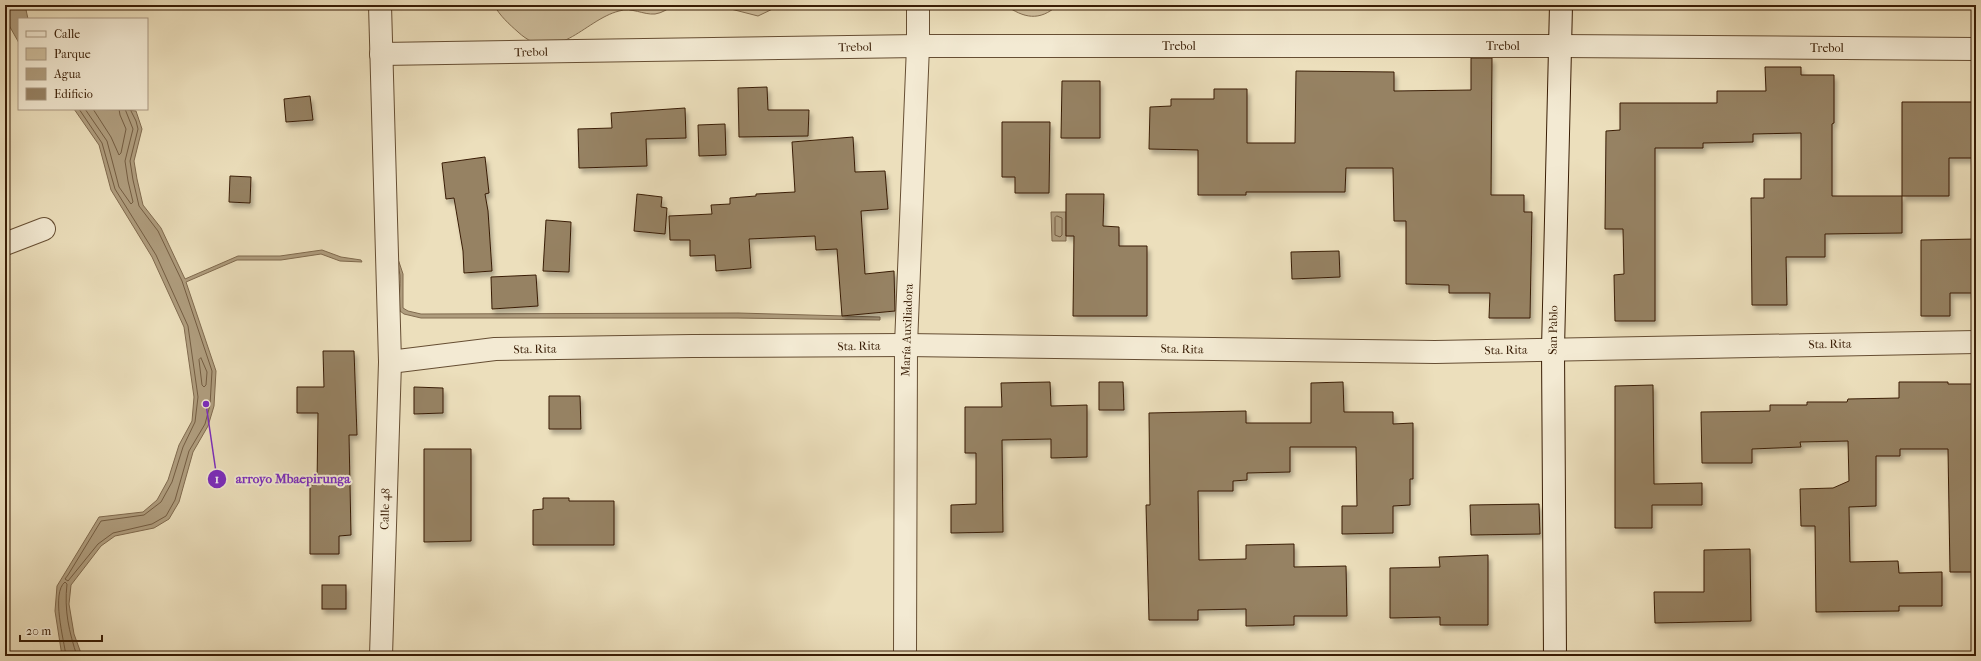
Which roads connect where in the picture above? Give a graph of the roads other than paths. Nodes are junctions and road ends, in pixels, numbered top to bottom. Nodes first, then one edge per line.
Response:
1 (380, 5) edge
2 (918, 5) edge
3 (1561, 5) edge
4 (918, 46) junction
5 (1560, 46) junction
6 (1976, 49) edge
7 (381, 54) junction
8 (44, 229) dead end
9 (5, 244) edge
10 (1976, 342) edge
11 (906, 345) junction
12 (1553, 349) junction
13 (390, 362) junction
14 (381, 656) edge
15 (905, 656) edge
16 (1555, 656) edge

1 - 7 street, Calle 48
2 - 4 street, María Auxiliadora
3 - 5 street, San Pablo
4 - 5 street, Trebol
4 - 7 street, Trebol
4 - 11 street, María Auxiliadora
5 - 6 street, Trebol
5 - 12 street, San Pablo
7 - 13 street, Calle 48
8 - 9 street
10 - 12 street, Sta. Rita
11 - 12 street, Sta. Rita
11 - 13 street, Sta. Rita
11 - 15 street, María Auxiliadora
12 - 16 street, San Pablo
13 - 14 street, Calle 48

